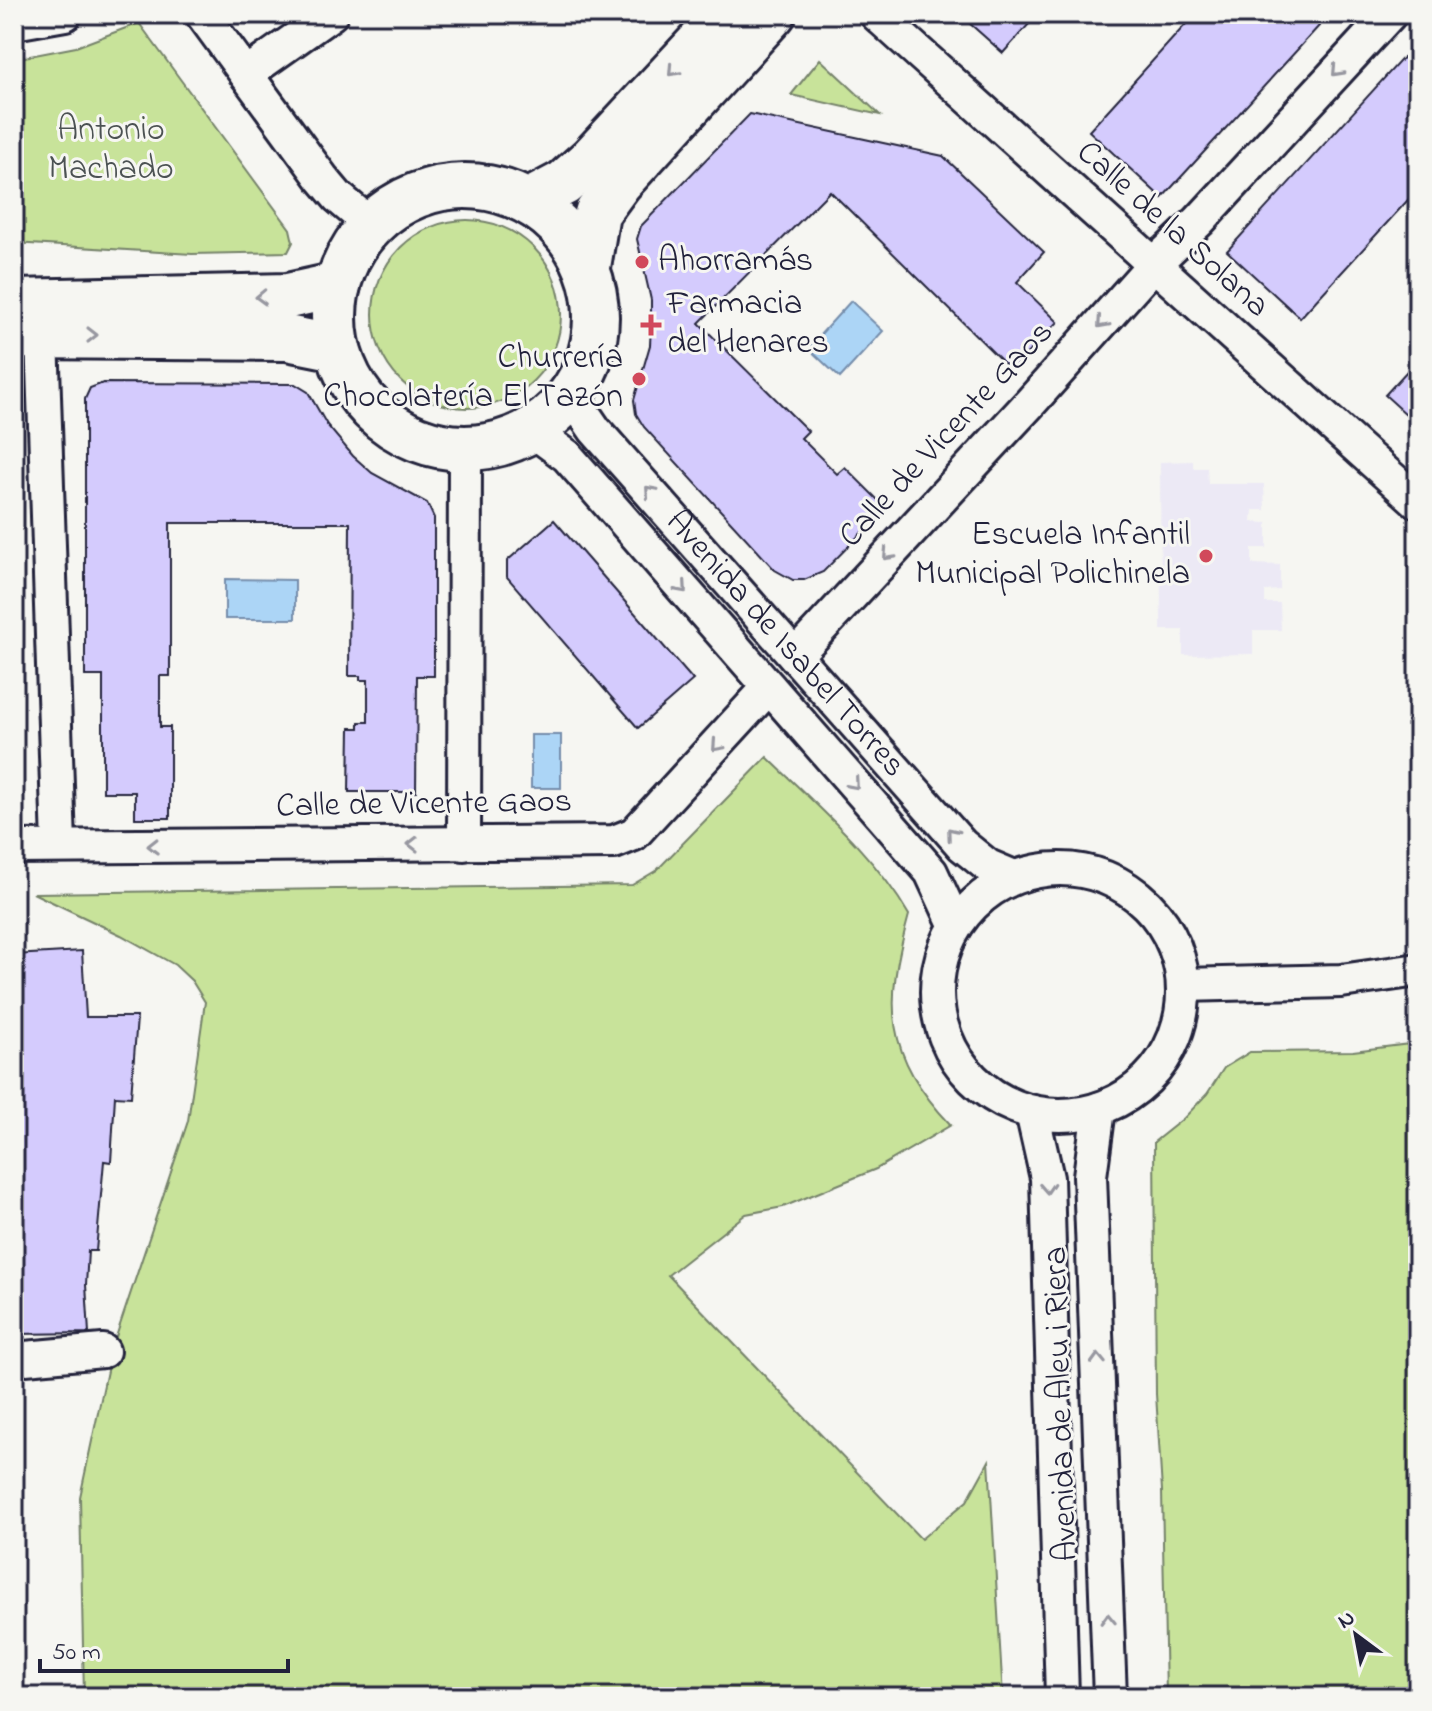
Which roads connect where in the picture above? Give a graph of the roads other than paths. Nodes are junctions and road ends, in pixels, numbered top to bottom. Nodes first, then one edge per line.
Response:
1 (65, 14) edge
2 (202, 14) edge
3 (331, 14) edge
4 (726, 14) edge
5 (773, 14) edge
6 (876, 14) edge
7 (1390, 14) edge
8 (14, 23) edge
9 (246, 74) junction
10 (530, 201) junction
11 (371, 225) junction
12 (1154, 264) junction
13 (588, 267) junction
14 (338, 285) junction
15 (14, 302) edge
16 (28, 336) edge
17 (337, 348) junction
18 (574, 392) junction
19 (533, 431) junction
20 (465, 449) junction
21 (1418, 502) edge
22 (795, 656) junction
23 (769, 687) junction
24 (464, 844) junction
25 (59, 845) junction
26 (14, 847) edge
27 (1014, 877) junction
28 (956, 926) junction
29 (1418, 970) edge
30 (1184, 985) junction
31 (1099, 1109) junction
32 (1032, 1112) junction
33 (103, 1351) dead end
34 (14, 1359) edge
35 (1062, 1697) edge
36 (1110, 1697) edge

1 - 8 street
2 - 9 street
3 - 9 street
4 -> 10 street
5 - 13 street
6 - 12 street, Calle de la Solana
7 -> 12 street, Calle de Vicente Gaos
9 - 11 street
10 - 11 street
10 - 13 street
11 - 14 street
12 - 21 street, Calle de la Solana
12 -> 22 street, Calle de Vicente Gaos
13 - 18 street
14 -> 15 street
14 - 17 street
16 -> 17 street
16 - 25 street
17 - 20 street
18 - 19 street
22 -> 18 street, Avenida de Isabel Torres
19 - 20 street
19 -> 23 street, Avenida de Isabel Torres
20 - 24 street
27 -> 22 street, Avenida de Isabel Torres
23 -> 24 street, Calle de Vicente Gaos
23 -> 28 street, Avenida de Isabel Torres
24 -> 25 street, Calle de Vicente Gaos
25 - 26 street, Calle de Vicente Gaos
27 - 28 street
27 - 30 street
28 - 32 street
29 - 30 street
30 - 31 street
31 - 32 street
36 -> 31 street, Avenida de Aleu i Riera
32 -> 35 street, Avenida de Aleu i Riera
33 - 34 street

